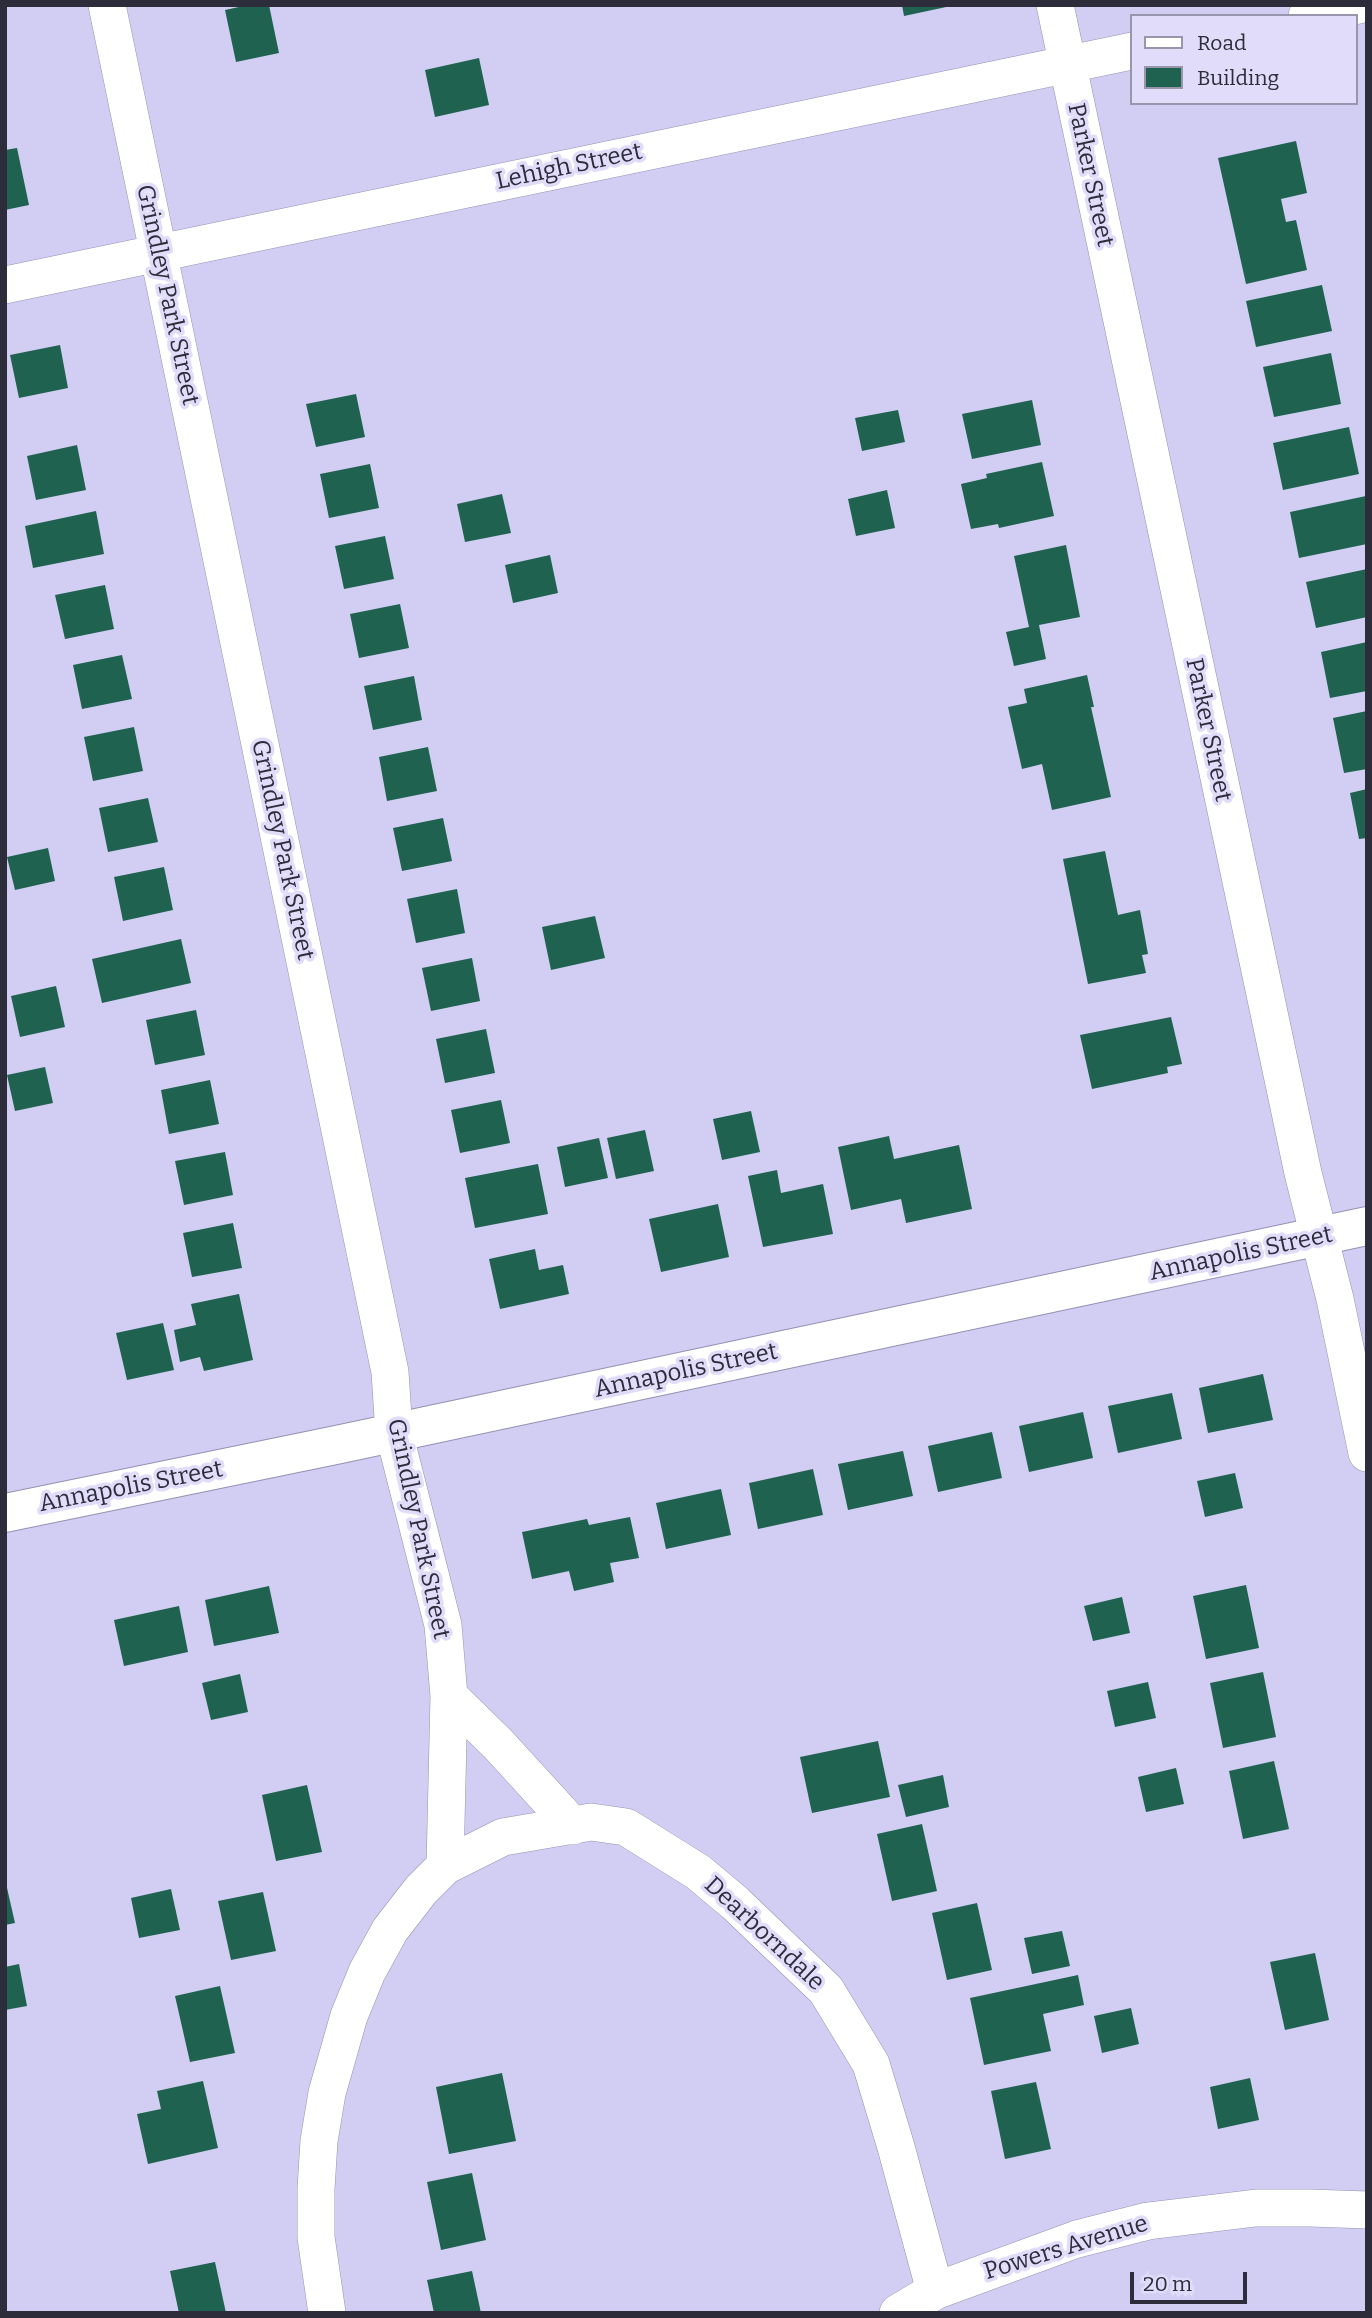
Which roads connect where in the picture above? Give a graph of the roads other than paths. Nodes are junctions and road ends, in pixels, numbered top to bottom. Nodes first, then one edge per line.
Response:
1 (107, 5) edge
2 (1055, 5) edge
3 (1359, 5) edge
4 (1316, 14) edge
5 (1130, 51) edge
6 (1067, 65) junction
7 (159, 252) junction
8 (5, 285) edge
9 (1367, 1226) edge
10 (1320, 1237) junction
11 (394, 1433) junction
12 (1367, 1453) edge
13 (5, 1513) edge
14 (449, 1696) junction
15 (573, 1826) junction
16 (444, 1866) junction
17 (1367, 2210) edge
18 (935, 2291) junction
19 (327, 2313) edge
20 (898, 2313) edge

1 - 7 street, Grindley Park Street
2 - 6 street, Parker Street
3 - 4 street
5 - 6 street, Lehigh Street
6 - 7 street, Lehigh Street
6 - 10 street, Parker Street
7 - 8 street, Lehigh Street
7 - 11 street, Grindley Park Street
9 - 10 street, Annapolis Street
10 - 11 street, Annapolis Street
10 - 12 street, Parker Street
11 - 13 street, Annapolis Street
11 - 14 street, Grindley Park Street
14 - 15 street
14 - 16 street, Grindley Park Street
15 - 16 street, Dearborndale
15 - 18 street, Dearborndale
16 - 19 street
17 - 18 street, Powers Avenue
18 - 20 street, Powers Avenue

